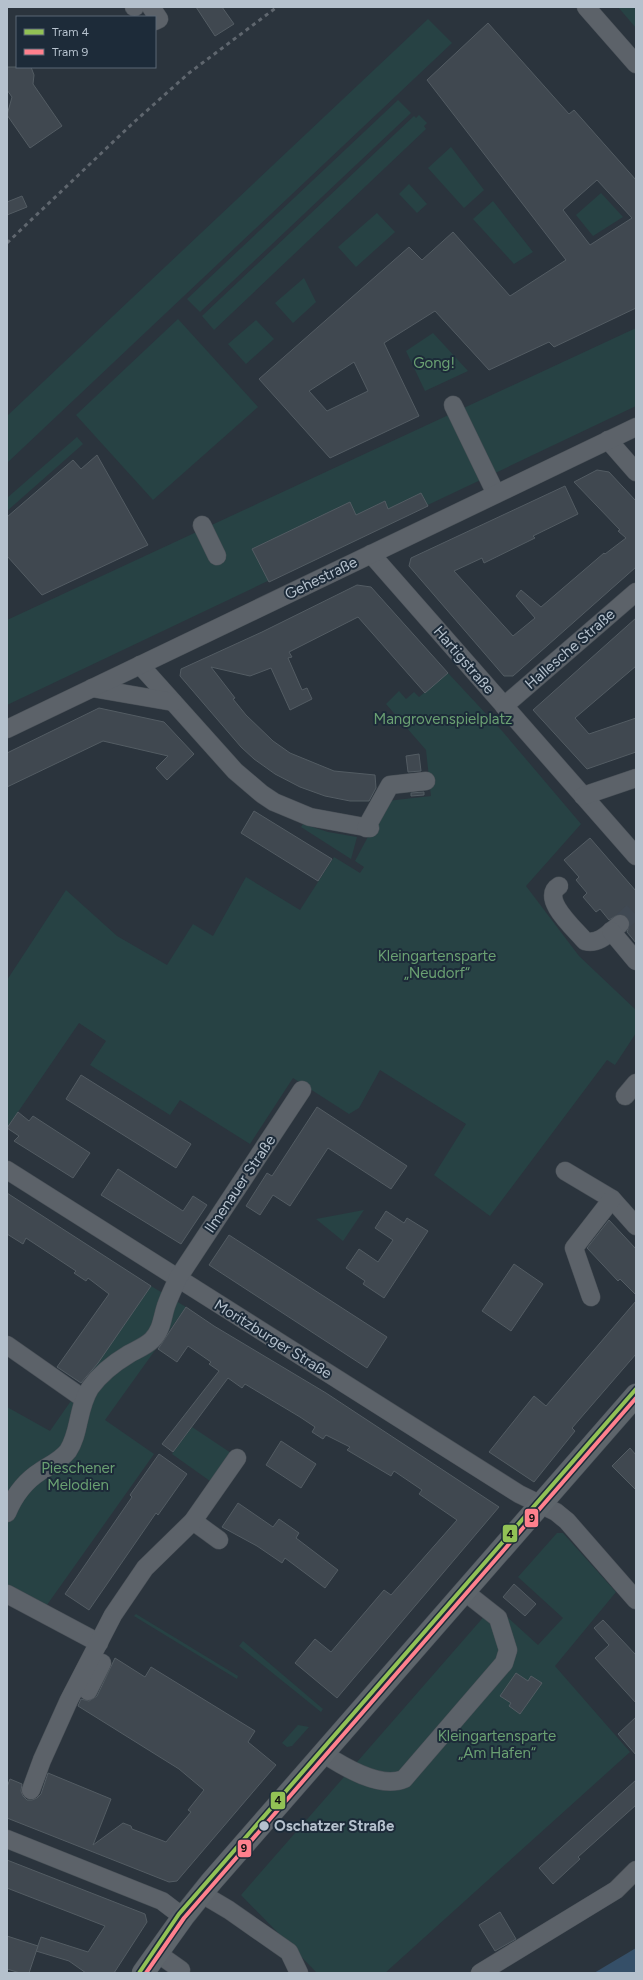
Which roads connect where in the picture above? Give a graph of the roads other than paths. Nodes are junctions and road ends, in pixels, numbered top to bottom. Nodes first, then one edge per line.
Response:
1 (586, 7) edge
2 (636, 64) edge
3 (453, 405) dead end
4 (636, 427) edge
5 (608, 440) junction
6 (636, 472) edge
7 (496, 494) junction
8 (202, 525) dead end
9 (371, 554) junction
10 (217, 556) dead end
11 (636, 592) edge
12 (140, 665) junction
13 (92, 688) junction
14 (173, 702) junction
15 (504, 706) junction
16 (7, 729) edge
17 (636, 778) edge
18 (426, 781) dead end
19 (583, 796) junction
20 (636, 856) edge
21 (559, 886) dead end
22 (636, 961) edge
23 (302, 1090) dead end
24 (7, 1170) edge
25 (565, 1171) dead end
26 (612, 1200) junction
27 (636, 1226) edge
28 (178, 1278) junction
29 (591, 1297) dead end
30 (7, 1344) edge
31 (636, 1395) edge
32 (84, 1399) junction
33 (237, 1458) dead end
34 (540, 1504) junction
35 (7, 1513) edge
36 (193, 1520) junction
37 (219, 1540) dead end
38 (465, 1592) junction
39 (7, 1594) edge
40 (636, 1600) edge
41 (105, 1643) junction
42 (88, 1691) dead end
43 (324, 1754) junction
44 (31, 1790) dead end
45 (7, 1839) edge
46 (636, 1870) edge
47 (202, 1894) junction
48 (183, 1917) junction
49 (157, 1953) junction
50 (181, 1970) dead end
51 (143, 1973) edge
52 (300, 1973) edge
53 (480, 1973) edge

1 - 2 street
3 - 7 street
4 - 5 street, Gehestraße
5 - 6 street
5 - 7 street, Gehestraße
7 - 9 street, Gehestraße
8 - 10 street
9 - 12 street, Gehestraße
9 - 15 street, Hartigstraße
11 - 15 street, Hallesche Straße
12 - 13 street, Gehestraße
12 - 14 street
13 - 14 street
13 - 16 street, Gehestraße
14 - 18 street
15 - 19 street, Hartigstraße
17 - 19 street
19 - 20 street, Hartigstraße
21 - 22 street
23 - 28 street, Ilmenauer Straße
24 - 28 street, Moritzburger Straße
25 - 26 street
26 - 27 street
26 - 29 street
28 - 32 street, Ilmenauer Straße
28 - 34 street, Moritzburger Straße
30 - 32 street
31 - 34 main road
32 - 35 street
33 - 36 street
34 - 38 main road
34 - 40 street, Moritzburger Straße
36 - 37 street
36 - 41 street
38 - 43 main road
38 - 43 street
39 - 41 street
41 - 42 street
41 - 44 street
43 - 47 main road
45 - 48 street
46 - 53 street
47 - 48 main road
47 - 52 street
48 - 49 main road
49 - 50 street
49 - 51 main road

